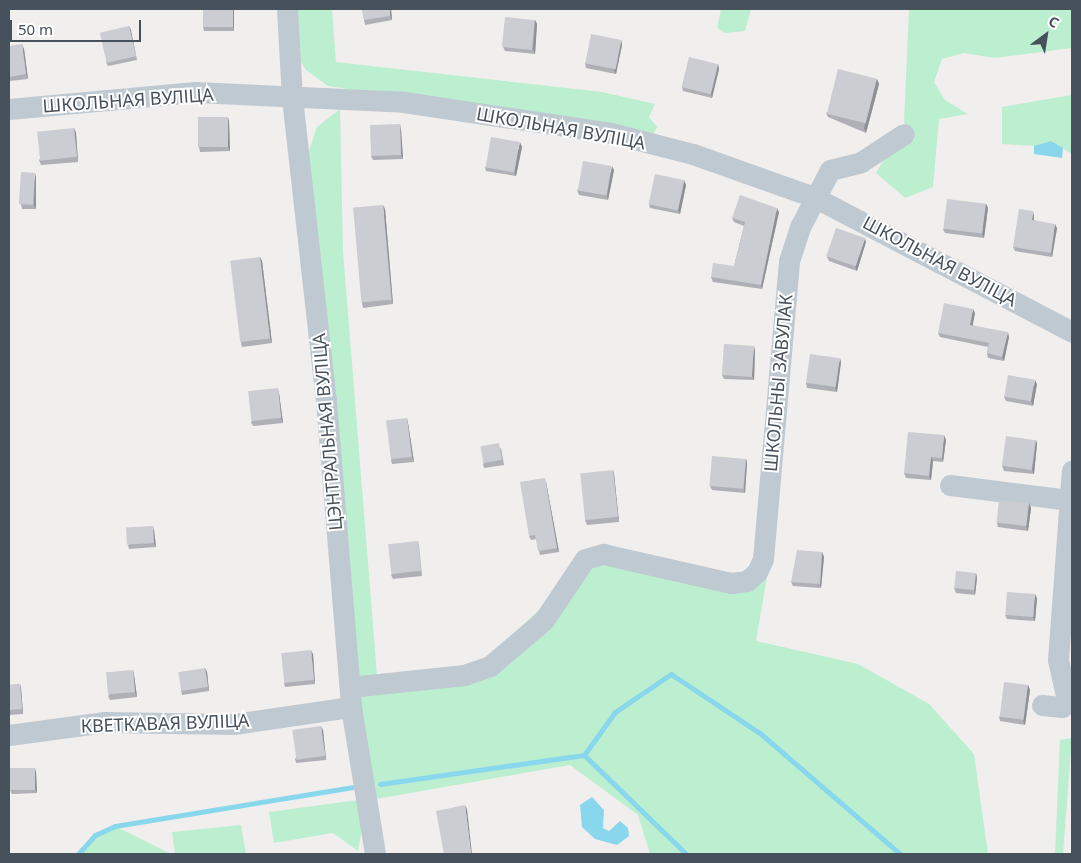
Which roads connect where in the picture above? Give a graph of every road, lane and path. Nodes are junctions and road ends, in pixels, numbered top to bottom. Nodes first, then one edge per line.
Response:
1 (287, 9) edge
2 (292, 98) junction
3 (9, 108) edge
4 (904, 134) dead end
5 (814, 197) junction
6 (1072, 332) edge
7 (1072, 471) edge
8 (950, 485) dead end
9 (1070, 500) junction
10 (757, 572) joint
11 (350, 697) junction
12 (1042, 706) dead end
13 (9, 735) edge
14 (375, 854) edge

1 - 2 street, ЦЭНТРАЛЬНАЯ ВУЛІЦА
2 - 3 street, ШКОЛЬНАЯ ВУЛІЦА
2 - 5 street, ШКОЛЬНАЯ ВУЛІЦА
2 - 11 street, ЦЭНТРАЛЬНАЯ ВУЛІЦА
4 - 5 street, ШКОЛЬНЫ ЗАВУЛАК
5 - 6 street, ШКОЛЬНАЯ ВУЛІЦА
5 - 10 street, ШКОЛЬНЫ ЗАВУЛАК
7 - 9 street
8 - 9 street
9 - 12 street
10 - 11 street, КВЕТКАВАЯ ВУЛІЦА
11 - 13 street, КВЕТКАВАЯ ВУЛІЦА
11 - 14 street, ЦЭНТРАЛЬНАЯ ВУЛІЦА

